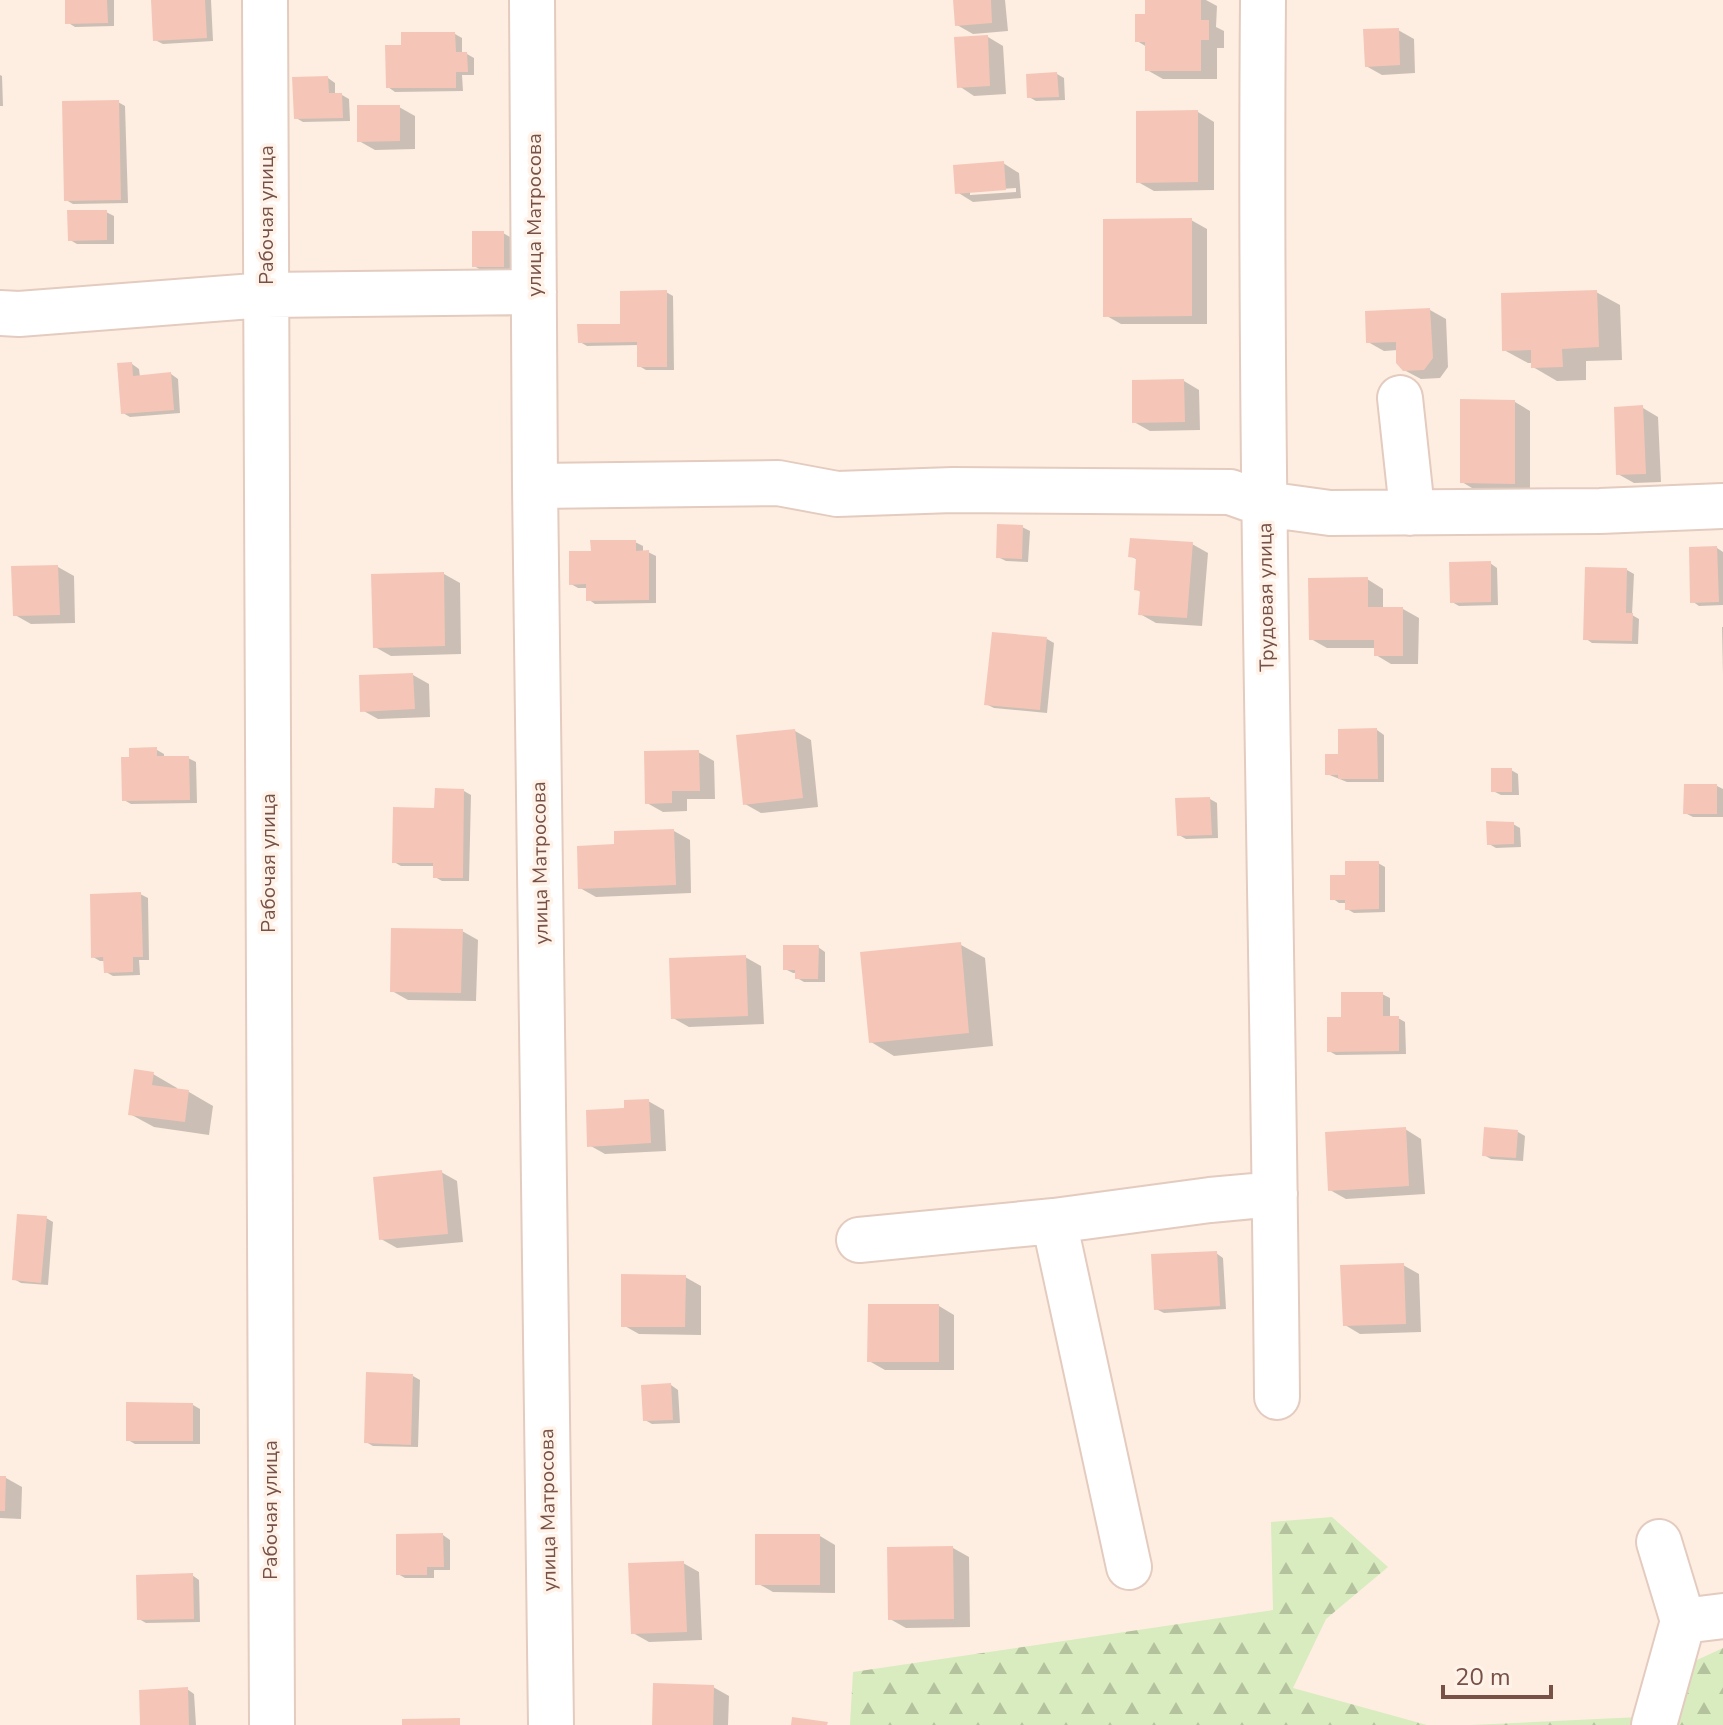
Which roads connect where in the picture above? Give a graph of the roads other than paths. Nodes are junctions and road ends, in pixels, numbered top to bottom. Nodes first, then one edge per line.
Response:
1 (265, 0) edge
2 (532, 0) edge
3 (1263, 0) edge
4 (534, 292) junction
5 (266, 295) junction
6 (0, 313) edge
7 (1400, 398) dead end
8 (535, 486) junction
9 (1264, 504) junction
10 (1723, 506) edge
11 (1410, 513) junction
12 (1275, 1194) junction
13 (1054, 1221) junction
14 (859, 1240) dead end
15 (1277, 1397) dead end
16 (1659, 1542) dead end
17 (1129, 1567) dead end
18 (1703, 1618) edge
19 (272, 1725) edge
20 (551, 1725) edge
21 (1654, 1725) edge

1 - 5 street, Рабочая улица
2 - 4 street, улица Матросова
3 - 9 street, Трудовая улица
4 - 5 street
4 - 8 street, улица Матросова
5 - 6 street
5 - 19 street, Рабочая улица
7 - 11 street
8 - 9 street
8 - 20 street, улица Матросова
9 - 11 street
9 - 12 street, Трудовая улица
10 - 11 street
12 - 13 street
12 - 15 street, Трудовая улица
13 - 14 street
13 - 17 street
16 - 18 street
18 - 21 street

